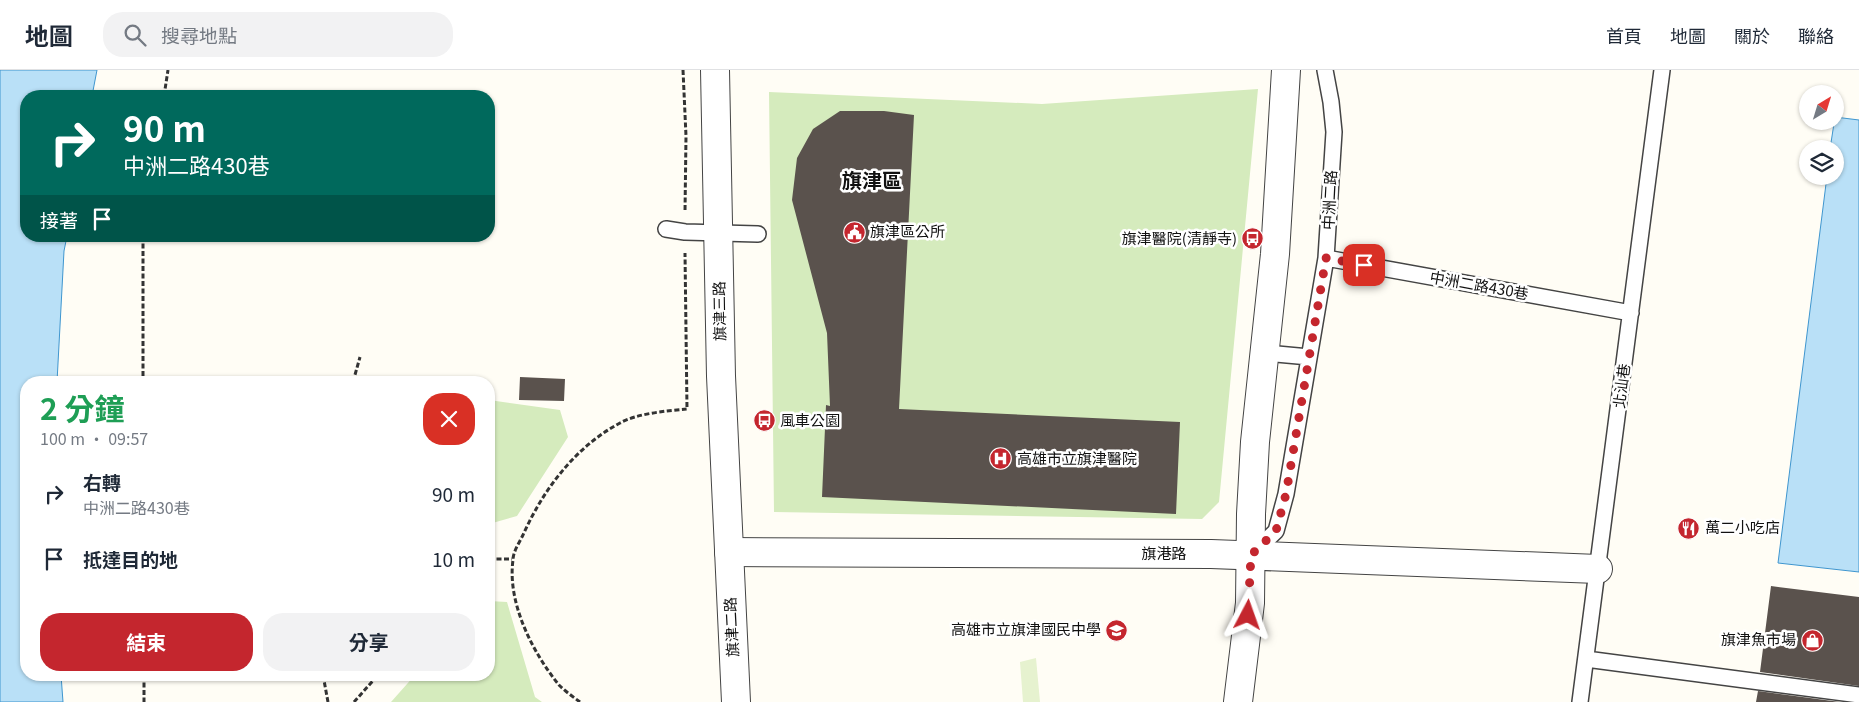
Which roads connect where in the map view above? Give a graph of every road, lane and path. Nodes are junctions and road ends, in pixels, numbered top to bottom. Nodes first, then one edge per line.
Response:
1 (168, 70) edge
2 (715, 70) edge
3 (1286, 70) edge
4 (1325, 70) edge
5 (1662, 70) edge
6 (165, 90) edge
7 (666, 229) dead end
8 (718, 234) junction
9 (758, 234) dead end
10 (143, 242) edge
11 (1326, 258) junction
12 (1631, 313) junction
13 (1266, 353) junction
14 (1309, 357) junction
15 (360, 358) dead end
16 (143, 376) edge
17 (355, 376) edge
18 (687, 409) dead end
19 (729, 552) junction
20 (1251, 555) junction
21 (495, 559) edge
22 (512, 559) junction
23 (1598, 569) junction
24 (1586, 660) junction
25 (144, 681) edge
26 (324, 681) edge
27 (373, 681) edge
28 (1859, 695) edge
29 (144, 702) edge
30 (328, 702) edge
31 (354, 702) edge
32 (580, 702) edge
33 (736, 702) edge
34 (1238, 702) edge
35 (1580, 702) edge

1 - 6 path
2 - 8 street, 旗津三路
3 - 13 street
4 - 11 lane, 中洲二路
5 - 12 lane, 北汕巷
7 - 8 lane
8 - 9 lane
8 - 19 street, 旗津三路
10 - 16 path
11 - 12 lane, 中洲二路430巷
11 - 14 lane, 中洲二路
12 - 23 lane, 北汕巷
13 - 14 lane
13 - 20 street
14 - 20 lane, 中洲二路
15 - 17 path
18 - 22 path
19 - 20 street, 旗港路
19 - 33 street, 旗津二路
20 - 23 street, 旗港路
20 - 34 street
21 - 22 path
22 - 32 path
23 - 24 lane, 北汕巷
24 - 28 lane
24 - 35 lane, 北汕巷
25 - 29 path
26 - 30 path
27 - 31 path

